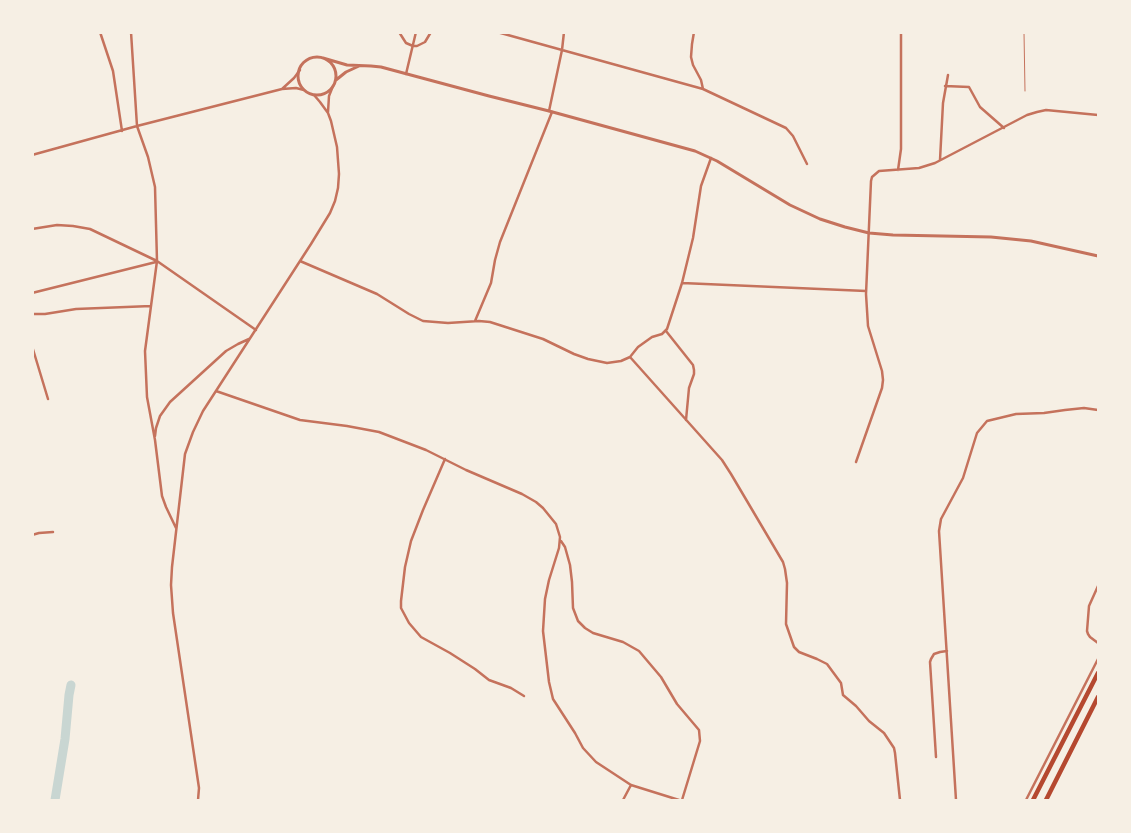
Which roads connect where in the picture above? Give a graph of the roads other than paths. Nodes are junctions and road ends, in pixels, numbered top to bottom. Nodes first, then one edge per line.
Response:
1 (100, 32) edge
2 (131, 32) edge
3 (399, 32) edge
4 (416, 32) edge
5 (431, 32) edge
6 (497, 32) edge
7 (564, 32) edge
8 (694, 32) edge
9 (901, 32) edge
10 (1024, 32) edge
11 (413, 46) junction
12 (562, 50) junction
13 (323, 58) junction
14 (360, 66) junction
15 (300, 70) junction
16 (406, 74) junction
17 (948, 75) dead end
18 (336, 80) junction
19 (333, 86) junction
20 (945, 86) junction
21 (282, 89) junction
22 (703, 89) junction
23 (304, 90) junction
24 (1025, 90) dead end
25 (314, 95) junction
26 (550, 111) junction
27 (328, 113) junction
28 (1098, 115) edge
29 (137, 126) junction
30 (1004, 128) junction
31 (122, 131) junction
32 (32, 156) edge
33 (711, 158) junction
34 (940, 160) junction
35 (807, 164) dead end
36 (898, 170) junction
37 (32, 229) edge
38 (869, 233) junction
39 (1098, 256) edge
40 (157, 261) junction
41 (300, 261) junction
42 (682, 283) junction
43 (866, 291) junction
44 (32, 293) edge
45 (151, 306) junction
46 (32, 314) edge
47 (475, 321) junction
48 (256, 330) junction
49 (666, 331) junction
50 (250, 338) junction
51 (32, 346) edge
52 (630, 357) junction
53 (216, 391) junction
54 (48, 399) dead end
55 (1098, 410) edge
56 (686, 420) junction
57 (154, 440) junction
58 (445, 459) junction
59 (856, 462) dead end
60 (176, 528) junction
61 (52, 532) dead end
62 (32, 535) edge
63 (560, 539) junction
64 (1098, 586) edge
65 (1098, 643) edge
66 (947, 651) junction
67 (1098, 659) edge
68 (1098, 673) edge
69 (524, 696) dead end
70 (1098, 697) edge
71 (936, 757) dead end
72 (631, 785) junction
73 (198, 800) edge
74 (623, 800) edge
75 (680, 800) edge
76 (900, 800) edge
77 (956, 800) edge
78 (1026, 800) edge
79 (1033, 800) edge
80 (1046, 800) edge

1 - 31 street
2 - 29 street
3 - 11 street
4 - 11 street
5 - 11 street
6 - 12 street
7 - 12 street
8 - 22 street
9 - 36 street
10 - 24 lane
11 - 16 street
12 - 22 street
12 - 26 street
13 - 14 street
13 - 15 street
13 - 18 street
14 - 16 street
14 - 18 street
15 - 21 street
15 - 23 street
16 - 26 street
17 - 20 street
18 - 19 street
19 - 25 street
19 - 27 street
20 - 30 street
20 - 34 street
21 - 23 street
21 - 29 street
22 - 35 street
23 - 25 street
25 - 27 street
26 - 33 street
26 - 47 street
27 - 41 street
28 - 30 street
29 - 31 street
29 - 40 street
30 - 34 street
31 - 32 street
33 - 38 street
33 - 42 street
34 - 36 street
36 - 38 street
37 - 40 street
38 - 39 street
38 - 43 street
40 - 44 street
40 - 45 street
40 - 48 street
41 - 47 street
41 - 48 street
42 - 43 street
42 - 49 street
43 - 59 street
45 - 46 street
45 - 57 street
47 - 52 street
48 - 50 street
49 - 52 street
49 - 56 street
50 - 53 street
50 - 57 street
51 - 54 street
52 - 56 street
53 - 58 street
53 - 60 street
55 - 66 street
56 - 76 street
57 - 60 street
58 - 63 street
58 - 69 street
60 - 73 street
61 - 62 street
63 - 72 street
63 - 75 street
64 - 65 street
66 - 71 street
66 - 77 street
67 - 78 street
68 - 79 highway
70 - 80 highway
72 - 74 street
72 - 75 street

